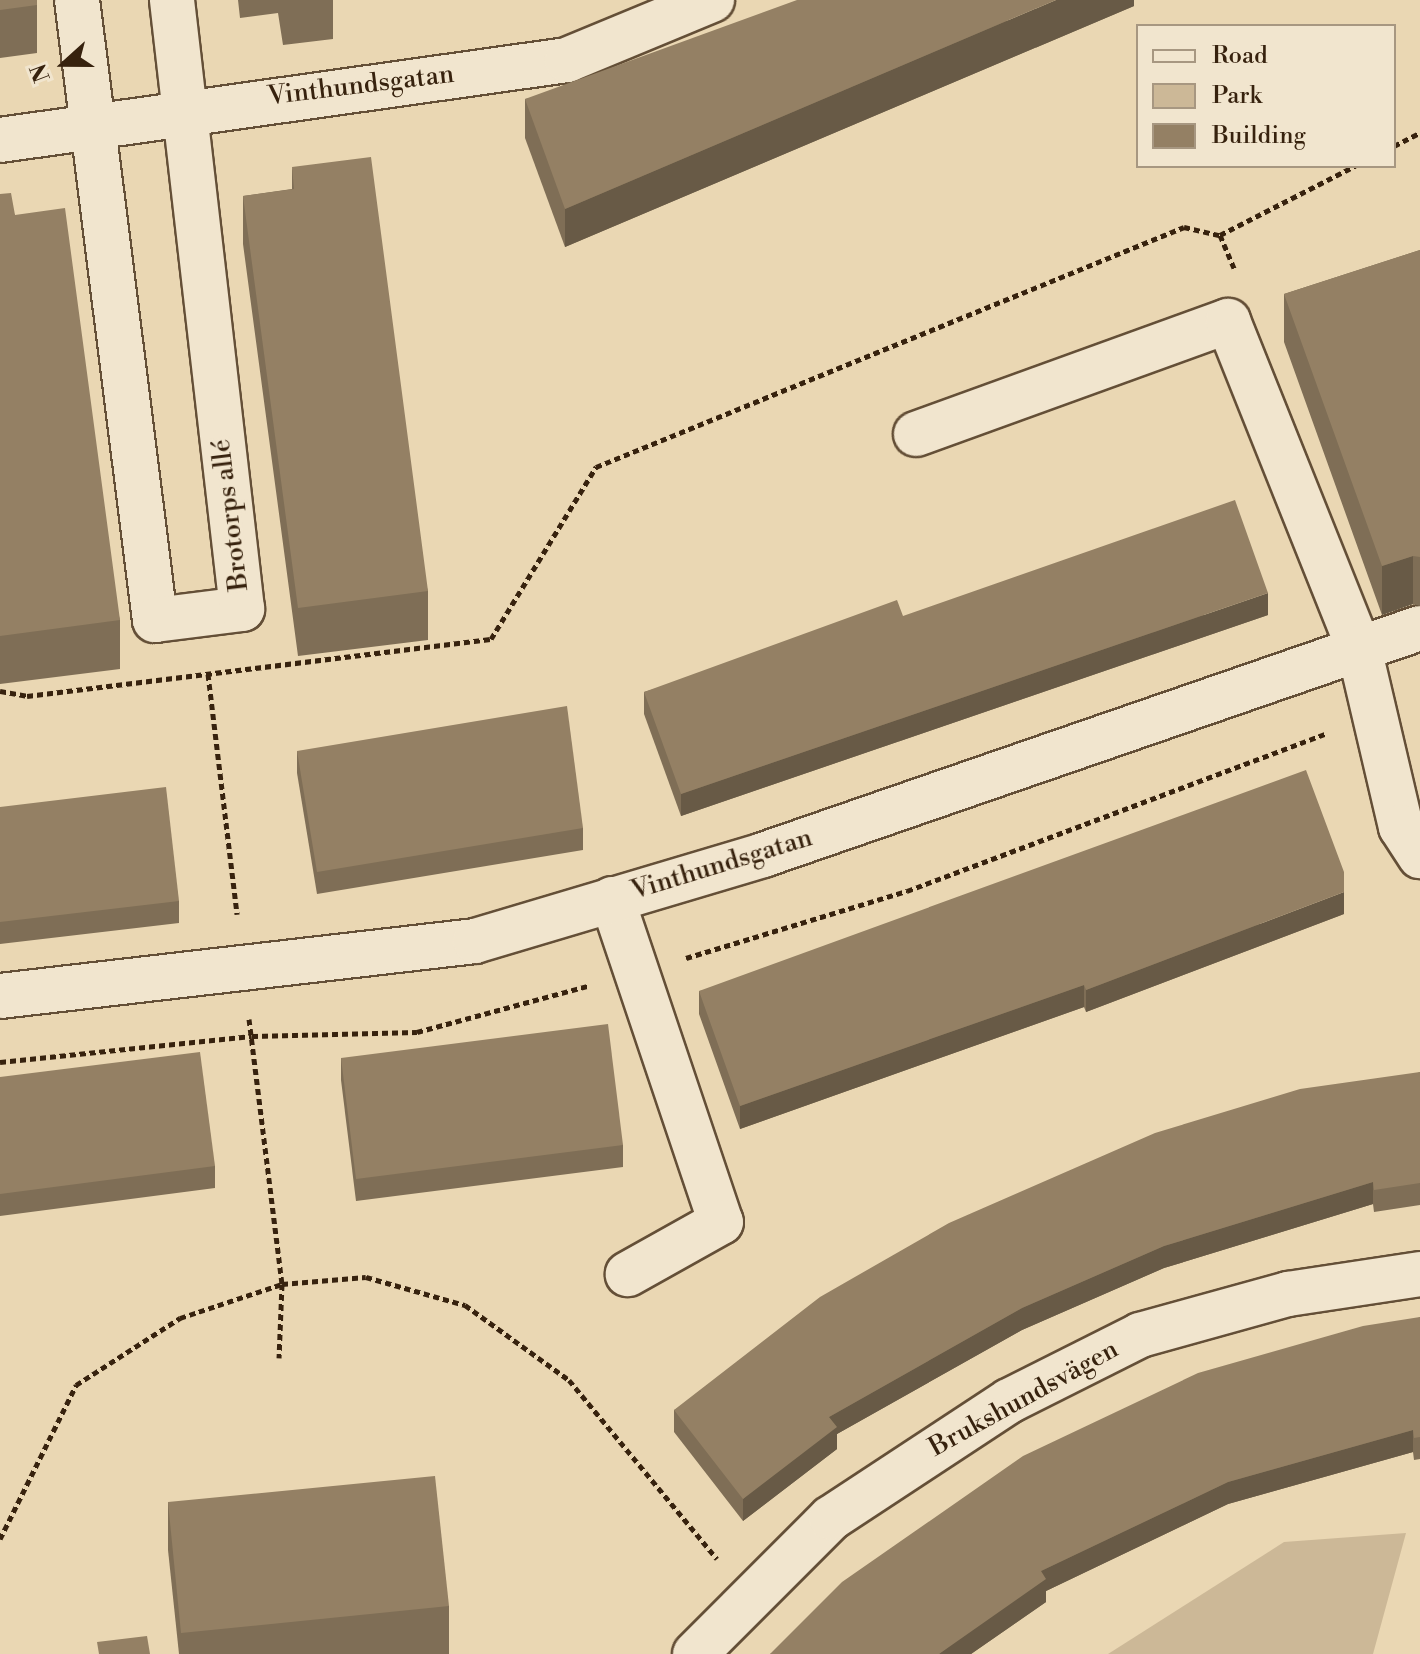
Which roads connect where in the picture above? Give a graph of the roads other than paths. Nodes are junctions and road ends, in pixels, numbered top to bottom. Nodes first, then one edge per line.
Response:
1 (77, 0) edge
2 (172, 0) edge
3 (712, 0) edge
4 (185, 109) junction
5 (93, 124) junction
6 (0, 140) edge
7 (916, 434) dead end
8 (1420, 628) edge
9 (1359, 648) junction
10 (1420, 856) edge
11 (612, 899) junction
12 (0, 996) edge
13 (628, 1274) dead end
14 (1420, 1274) edge
15 (695, 1654) edge

1 - 5 street, Brotorps allé
2 - 4 street, Brotorps allé
3 - 4 street, Vinthundsgatan
4 - 5 street, Vinthundsgatan
4 - 5 street, Brotorps allé
5 - 6 street, Vinthundsgatan
7 - 9 street
8 - 9 street, Vinthundsgatan
9 - 10 street
9 - 11 street, Vinthundsgatan
11 - 12 street, Vinthundsgatan
11 - 13 street
14 - 15 street, Brukshundsvägen

